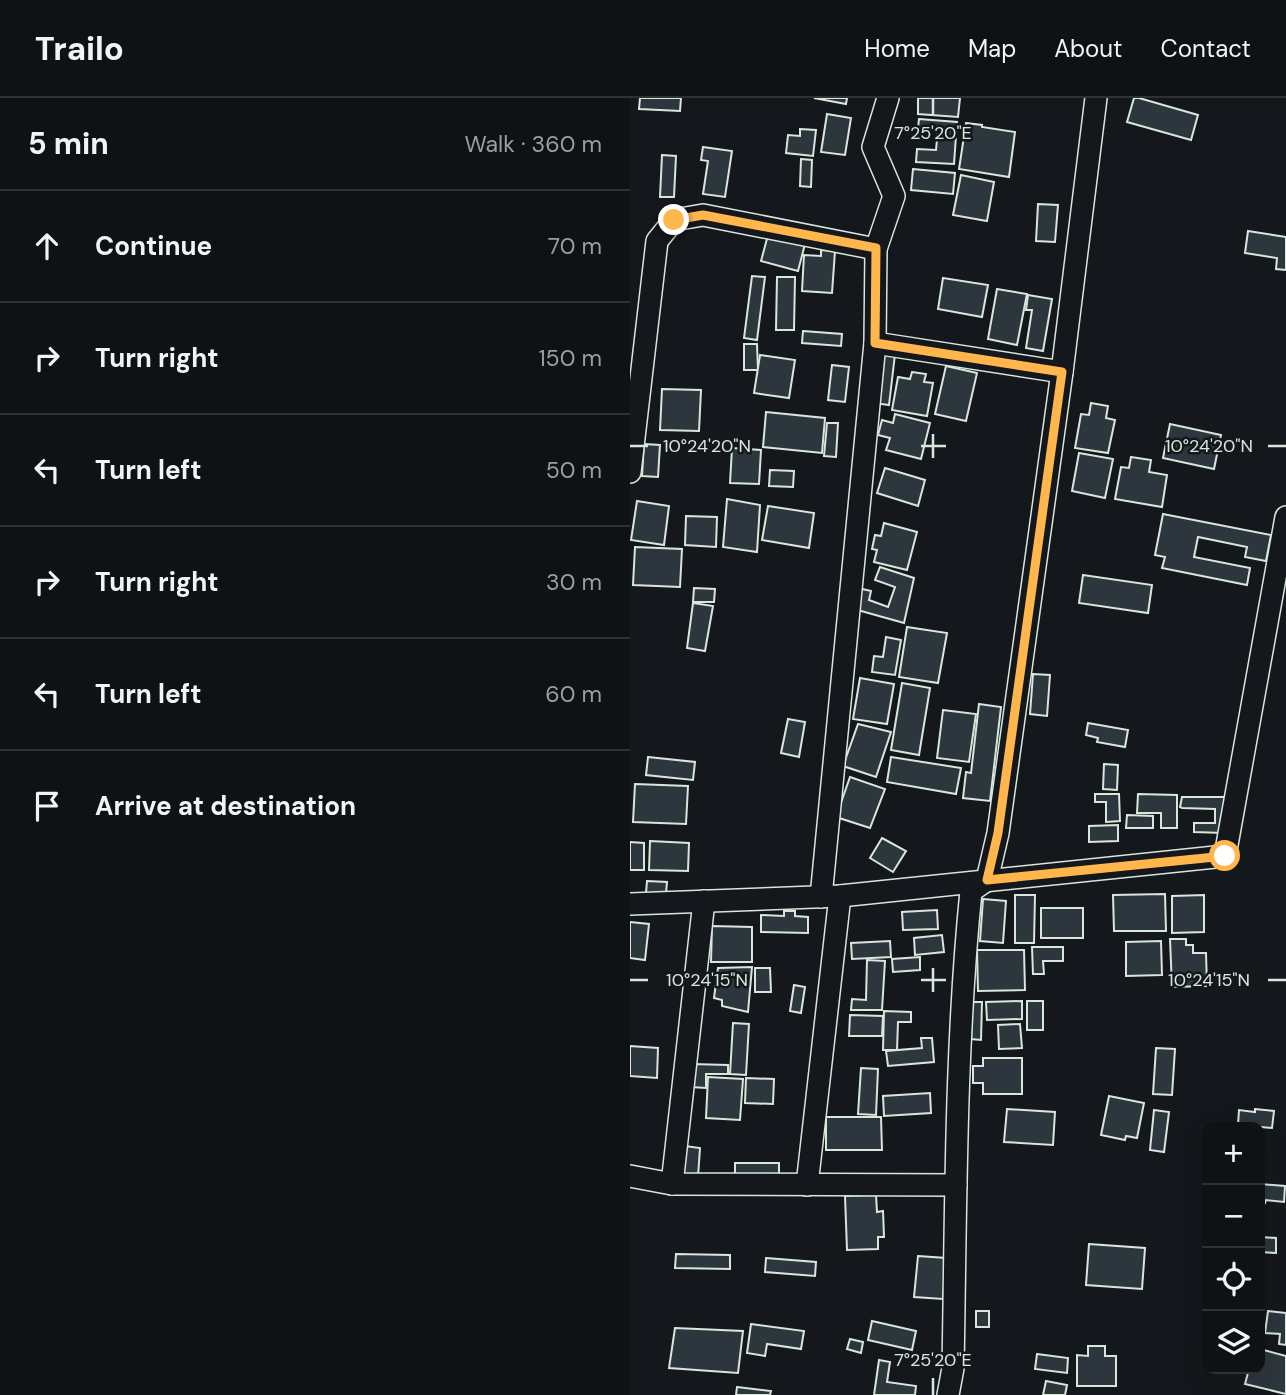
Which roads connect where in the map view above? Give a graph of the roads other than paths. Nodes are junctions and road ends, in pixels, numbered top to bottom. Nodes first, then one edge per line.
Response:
1 (888, 98) edge
2 (1096, 98) edge
3 (876, 248) junction
4 (875, 343) junction
5 (1062, 372) junction
6 (630, 472) edge
7 (1286, 517) edge
8 (987, 880) junction
9 (830, 897) junction
10 (704, 901) junction
11 (630, 904) edge
12 (630, 1176) edge
13 (672, 1184) junction
14 (807, 1185) junction
15 (956, 1185) junction
16 (948, 1395) edge

1 - 3 street
2 - 5 street
3 - 4 street
3 - 6 street
4 - 5 street
4 - 9 street
5 - 8 street
7 - 8 street
8 - 9 street
8 - 15 street
9 - 10 street
9 - 14 street
10 - 11 street
10 - 13 street
12 - 13 street
13 - 14 street
14 - 15 street
15 - 16 street

